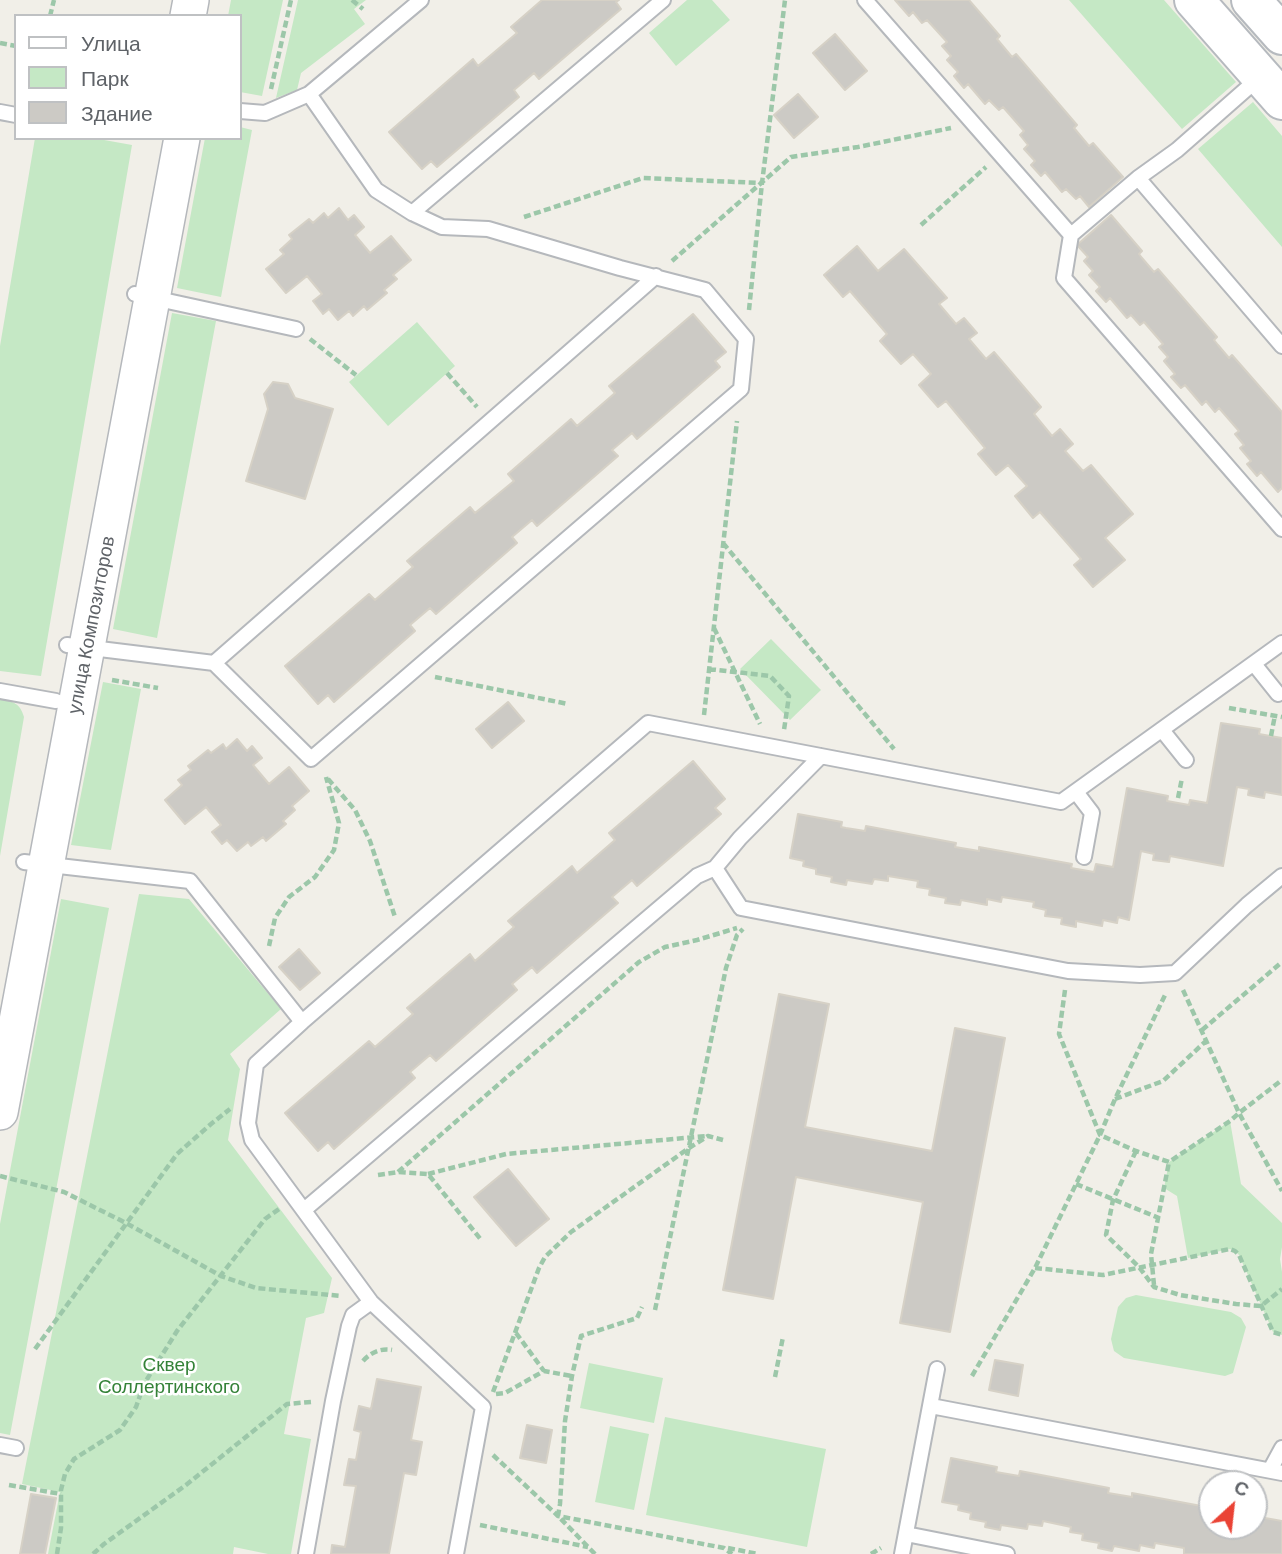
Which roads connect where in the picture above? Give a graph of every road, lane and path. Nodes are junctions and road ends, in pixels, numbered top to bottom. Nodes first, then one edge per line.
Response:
1 (291, 0) edge
2 (352, 0) edge
3 (421, 0) edge
4 (663, 0) edge
5 (785, 0) edge
6 (864, 0) edge
7 (1194, 0) edge
8 (1251, 0) edge
9 (363, 9) dead end
10 (1282, 35) edge
11 (1271, 88) edge
12 (309, 94) junction
13 (242, 111) edge
14 (265, 113) junction
15 (974, 124) junction
16 (165, 140) edge
17 (182, 140) edge
18 (1000, 155) junction
19 (1138, 178) junction
20 (762, 183) junction
21 (412, 213) junction
22 (921, 225) dead end
23 (488, 229) junction
24 (1071, 235) junction
25 (656, 276) junction
26 (143, 296) junction
27 (296, 329) joint
28 (746, 339) junction
29 (1282, 346) edge
30 (447, 373) dead end
31 (356, 375) dead end
32 (741, 389) junction
33 (489, 421) junction
34 (1282, 529) edge
35 (722, 543) junction
36 (714, 626) junction
37 (1282, 643) edge
38 (77, 647) junction
39 (214, 663) junction
40 (1254, 664) junction
41 (709, 669) junction
42 (411, 673) junction
43 (736, 673) junction
44 (107, 679) dead end
45 (158, 688) dead end
46 (0, 691) edge
47 (1278, 694) dead end
48 (56, 701) junction
49 (1200, 703) junction
50 (568, 704) dead end
51 (1282, 717) edge
52 (1162, 730) junction
53 (702, 733) junction
54 (776, 748) junction
55 (821, 756) junction
56 (311, 759) junction
57 (1186, 760) dead end
58 (915, 774) junction
59 (326, 777) junction
60 (1076, 792) junction
61 (1084, 857) dead end
62 (35, 863) junction
63 (715, 868) junction
64 (1282, 876) edge
65 (401, 937) junction
66 (1282, 962) edge
67 (261, 971) junction
68 (1068, 971) junction
69 (1175, 973) junction
70 (0, 988) edge
71 (302, 1022) junction
72 (1202, 1030) junction
73 (1207, 1040) junction
74 (1282, 1080) edge
75 (251, 1094) junction
76 (1115, 1099) junction
77 (0, 1112) edge
78 (1239, 1113) junction
79 (1100, 1135) junction
80 (708, 1136) junction
81 (691, 1138) junction
82 (723, 1140) dead end
83 (689, 1148) junction
84 (1136, 1151) junction
85 (1169, 1162) junction
86 (398, 1172) junction
87 (428, 1174) junction
88 (0, 1176) edge
89 (339, 1181) junction
90 (1076, 1184) junction
91 (1282, 1191) edge
92 (294, 1198) junction
93 (1113, 1200) junction
94 (304, 1210) junction
95 (1158, 1218) junction
96 (126, 1223) junction
97 (482, 1241) dead end
98 (1152, 1265) junction
99 (1139, 1267) junction
100 (1035, 1268) junction
101 (221, 1276) junction
102 (1154, 1287) junction
103 (1282, 1289) edge
104 (371, 1302) junction
105 (1261, 1306) junction
106 (642, 1307) dead end
107 (655, 1310) dead end
108 (516, 1333) junction
109 (1282, 1335) edge
110 (783, 1337) dead end
111 (35, 1349) dead end
112 (398, 1350) dead end
113 (356, 1367) dead end
114 (937, 1369) dead end
115 (544, 1371) junction
116 (572, 1376) junction
117 (972, 1376) dead end
118 (775, 1377) dead end
119 (333, 1401) junction
120 (931, 1406) junction
121 (477, 1439) junction
122 (0, 1445) edge
123 (16, 1448) dead end
124 (1282, 1448) edge
125 (1276, 1472) edge
126 (9, 1485) dead end
127 (61, 1494) junction
128 (558, 1516) junction
129 (462, 1522) junction
130 (906, 1534) junction
131 (589, 1547) junction
132 (724, 1548) junction
133 (57, 1554) edge
134 (93, 1554) edge
135 (306, 1554) edge
136 (456, 1554) edge
137 (595, 1554) edge
138 (732, 1554) edge
139 (758, 1554) edge
140 (902, 1554) edge
141 (1007, 1554) edge

1 - 14 path
2 - 9 path
3 - 12 lane
4 - 21 lane
5 - 20 path
6 - 15 lane
7 - 11 main road
8 - 10 main road
11 - 19 lane
12 - 14 lane
12 - 21 lane
13 - 14 lane
15 - 18 lane
15 - 20 path
16 - 26 street, улица Композиторов
17 - 26 street, улица Композиторов
18 - 22 path
18 - 24 lane
19 - 24 lane
19 - 29 lane
20 - 23 path
20 - 25 path
20 - 28 path
21 - 23 lane
23 - 25 lane
24 - 34 lane
25 - 28 lane
25 - 33 lane
26 - 27 lane
26 - 38 street, улица Композиторов
27 - 31 path
28 - 32 lane
30 - 33 path
32 - 35 path
32 - 42 lane
33 - 39 lane
35 - 36 path
35 - 58 path
36 - 41 path
36 - 43 path
37 - 40 lane
38 - 39 lane
38 - 48 street, улица Композиторов
38 - 62 street, улица Композиторов
39 - 56 lane
40 - 47 lane
40 - 49 lane
41 - 43 path
41 - 53 path
42 - 50 path
42 - 56 lane
43 - 54 path
43 - 54 path
44 - 45 path
46 - 48 lane
48 - 62 street, улица Композиторов
49 - 51 path
49 - 52 lane
52 - 57 lane
52 - 60 lane
53 - 54 lane
53 - 65 lane
54 - 55 lane
55 - 58 lane
55 - 63 lane
56 - 59 path
58 - 60 lane
59 - 65 path
59 - 67 path
60 - 61 lane
62 - 67 lane
62 - 70 street, улица Композиторов
62 - 77 street, улица Композиторов
63 - 68 lane
63 - 89 lane
64 - 69 lane
65 - 71 lane
66 - 72 path
67 - 71 lane
68 - 69 lane
68 - 79 path
69 - 72 path
69 - 76 path
71 - 75 lane
72 - 73 path
73 - 76 path
73 - 78 path
74 - 78 path
75 - 92 lane
75 - 96 path
76 - 79 path
78 - 85 path
78 - 91 path
79 - 84 path
79 - 90 path
80 - 81 path
80 - 82 path
80 - 83 path
81 - 83 path
81 - 86 path
81 - 87 path
83 - 107 path
83 - 108 path
84 - 85 path
84 - 93 path
85 - 95 path
86 - 87 path
86 - 89 path
87 - 97 path
88 - 96 path
89 - 94 lane
90 - 93 path
90 - 100 path
92 - 94 lane
92 - 101 path
93 - 95 path
93 - 99 path
94 - 104 lane
95 - 98 path
96 - 101 path
96 - 111 path
98 - 99 path
98 - 102 path
98 - 105 path
99 - 100 path
99 - 102 path
100 - 117 path
101 - 104 path
101 - 127 path
102 - 105 path
103 - 105 path
104 - 119 lane
104 - 121 lane
105 - 109 path
106 - 116 path
108 - 115 path
108 - 115 path
110 - 118 path
112 - 113 path
114 - 120 lane
115 - 116 path
116 - 128 path
119 - 134 path
119 - 135 lane
120 - 125 lane
120 - 130 lane
121 - 128 path
121 - 129 lane
122 - 123 lane
124 - 125 lane
126 - 127 path
127 - 133 path
128 - 131 path
128 - 132 path
129 - 131 path
129 - 136 lane
130 - 140 lane
130 - 141 lane
131 - 137 path
132 - 138 path
132 - 139 path

